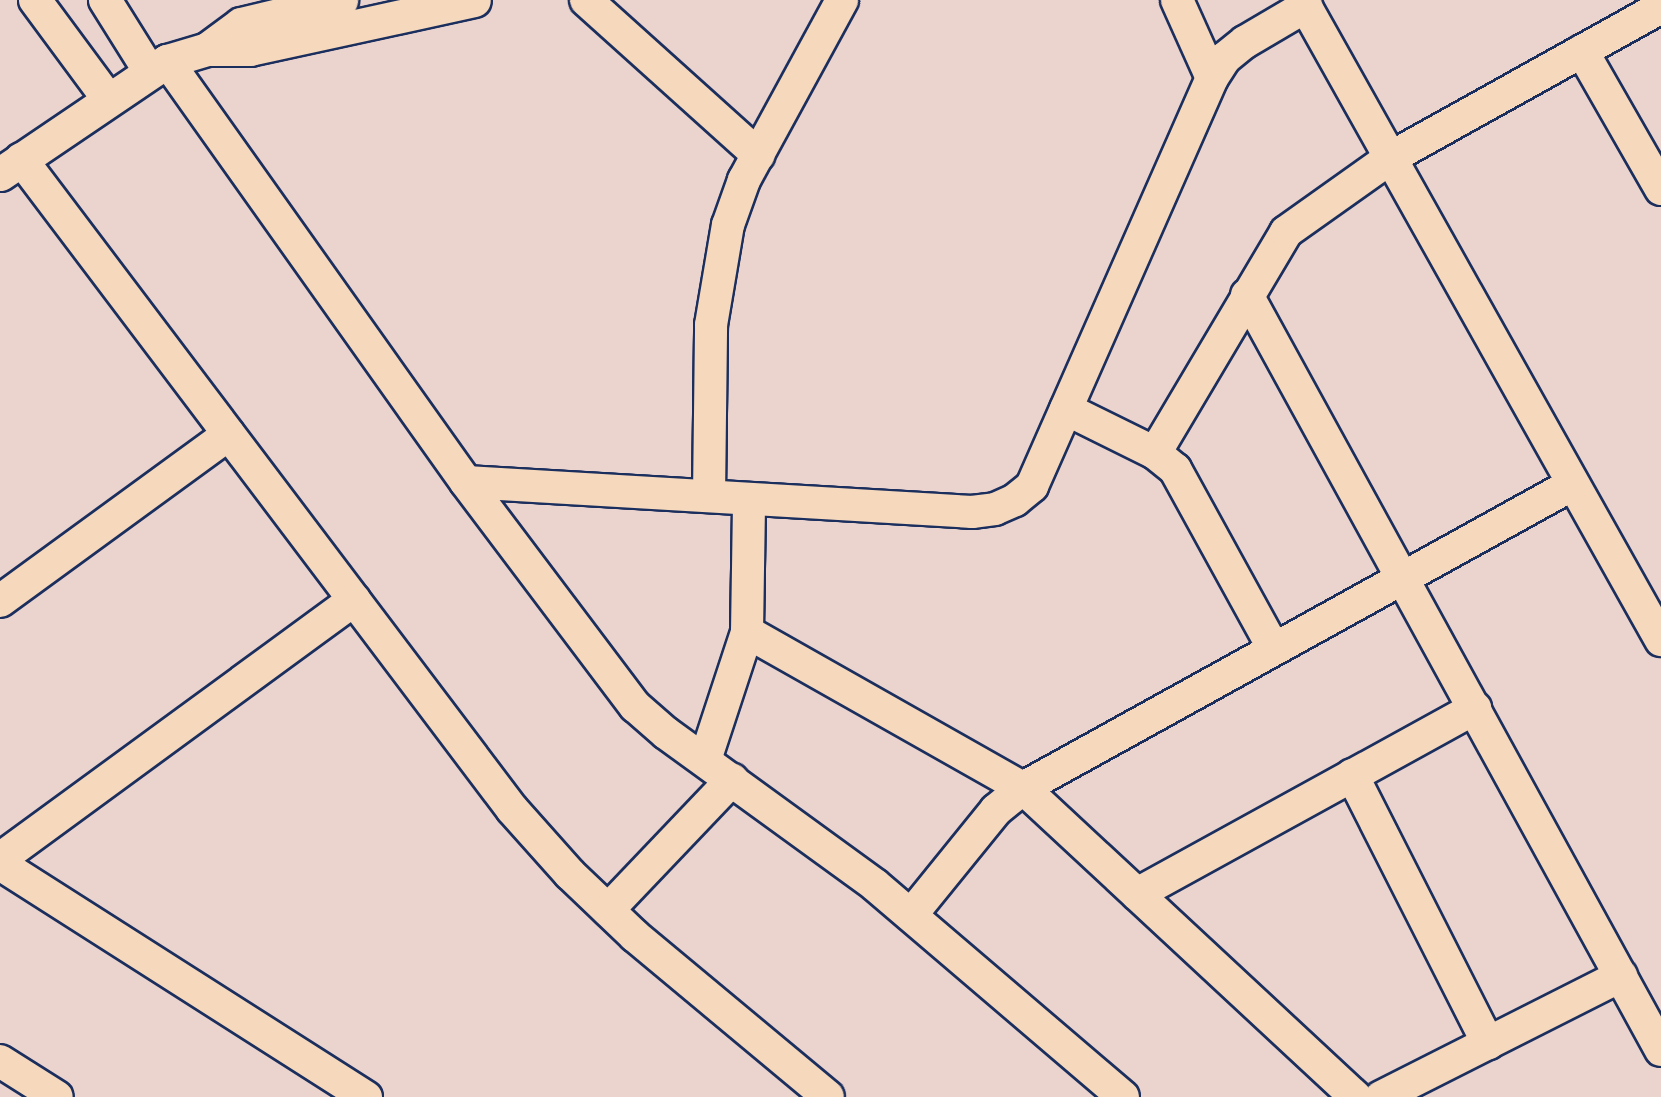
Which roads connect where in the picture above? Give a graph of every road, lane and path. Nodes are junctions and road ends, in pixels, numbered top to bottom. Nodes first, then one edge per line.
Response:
1 (34, 0) edge
2 (105, 0) edge
3 (341, 0) edge
4 (474, 0) edge
5 (586, 0) edge
6 (842, 0) edge
7 (1177, 0) edge
8 (1304, 3) edge
9 (1661, 7) edge
10 (207, 49) junction
11 (1582, 51) junction
12 (1212, 78) junction
13 (135, 82) junction
14 (758, 155) junction
15 (1390, 158) junction
16 (11, 167) edge
17 (1661, 189) edge
18 (1247, 295) junction
19 (1066, 409) junction
20 (229, 434) junction
21 (1155, 453) junction
22 (466, 482) junction
23 (1573, 484) junction
24 (709, 496) junction
25 (749, 499) junction
26 (1403, 577) junction
27 (354, 600) junction
28 (0, 601) edge
29 (747, 632) junction
30 (1661, 640) edge
31 (1274, 649) junction
32 (1475, 708) junction
33 (705, 760) junction
34 (1352, 776) junction
35 (732, 780) junction
36 (1023, 788) junction
37 (0, 859) edge
38 (0, 864) edge
39 (1137, 894) junction
40 (608, 910) junction
41 (911, 915) junction
42 (1621, 976) junction
43 (1488, 1043) junction
44 (1661, 1050) edge
45 (0, 1061) edge
46 (57, 1097) edge
47 (366, 1097) edge
48 (828, 1097) edge
49 (1123, 1097) edge
50 (1356, 1097) edge
51 (1381, 1097) edge

1 - 13 street
2 - 13 street
3 - 10 main road
4 - 10 main road
5 - 14 street
6 - 14 street
7 - 12 street
8 - 12 street
8 - 15 street
9 - 11 street
10 - 13 main road
11 - 15 street
11 - 17 street
12 - 19 street
13 - 16 main road
13 - 22 street
14 - 24 street
15 - 18 street
15 - 23 street
16 - 20 street
18 - 21 street
18 - 26 street
19 - 21 street
19 - 25 street
20 - 27 street
20 - 28 street
21 - 31 street
22 - 24 street
22 - 33 street
23 - 26 street
23 - 30 street
24 - 25 street
25 - 29 street
26 - 31 street
26 - 32 street
27 - 37 street
27 - 40 street
29 - 33 street
29 - 36 street
31 - 36 street
32 - 34 street
32 - 42 street
33 - 35 street
34 - 39 street
34 - 43 street
35 - 40 street
35 - 41 street
36 - 39 street
36 - 41 street
38 - 47 street
39 - 50 street
40 - 48 street
41 - 49 street
42 - 43 street
42 - 44 street
43 - 51 street
45 - 46 street

